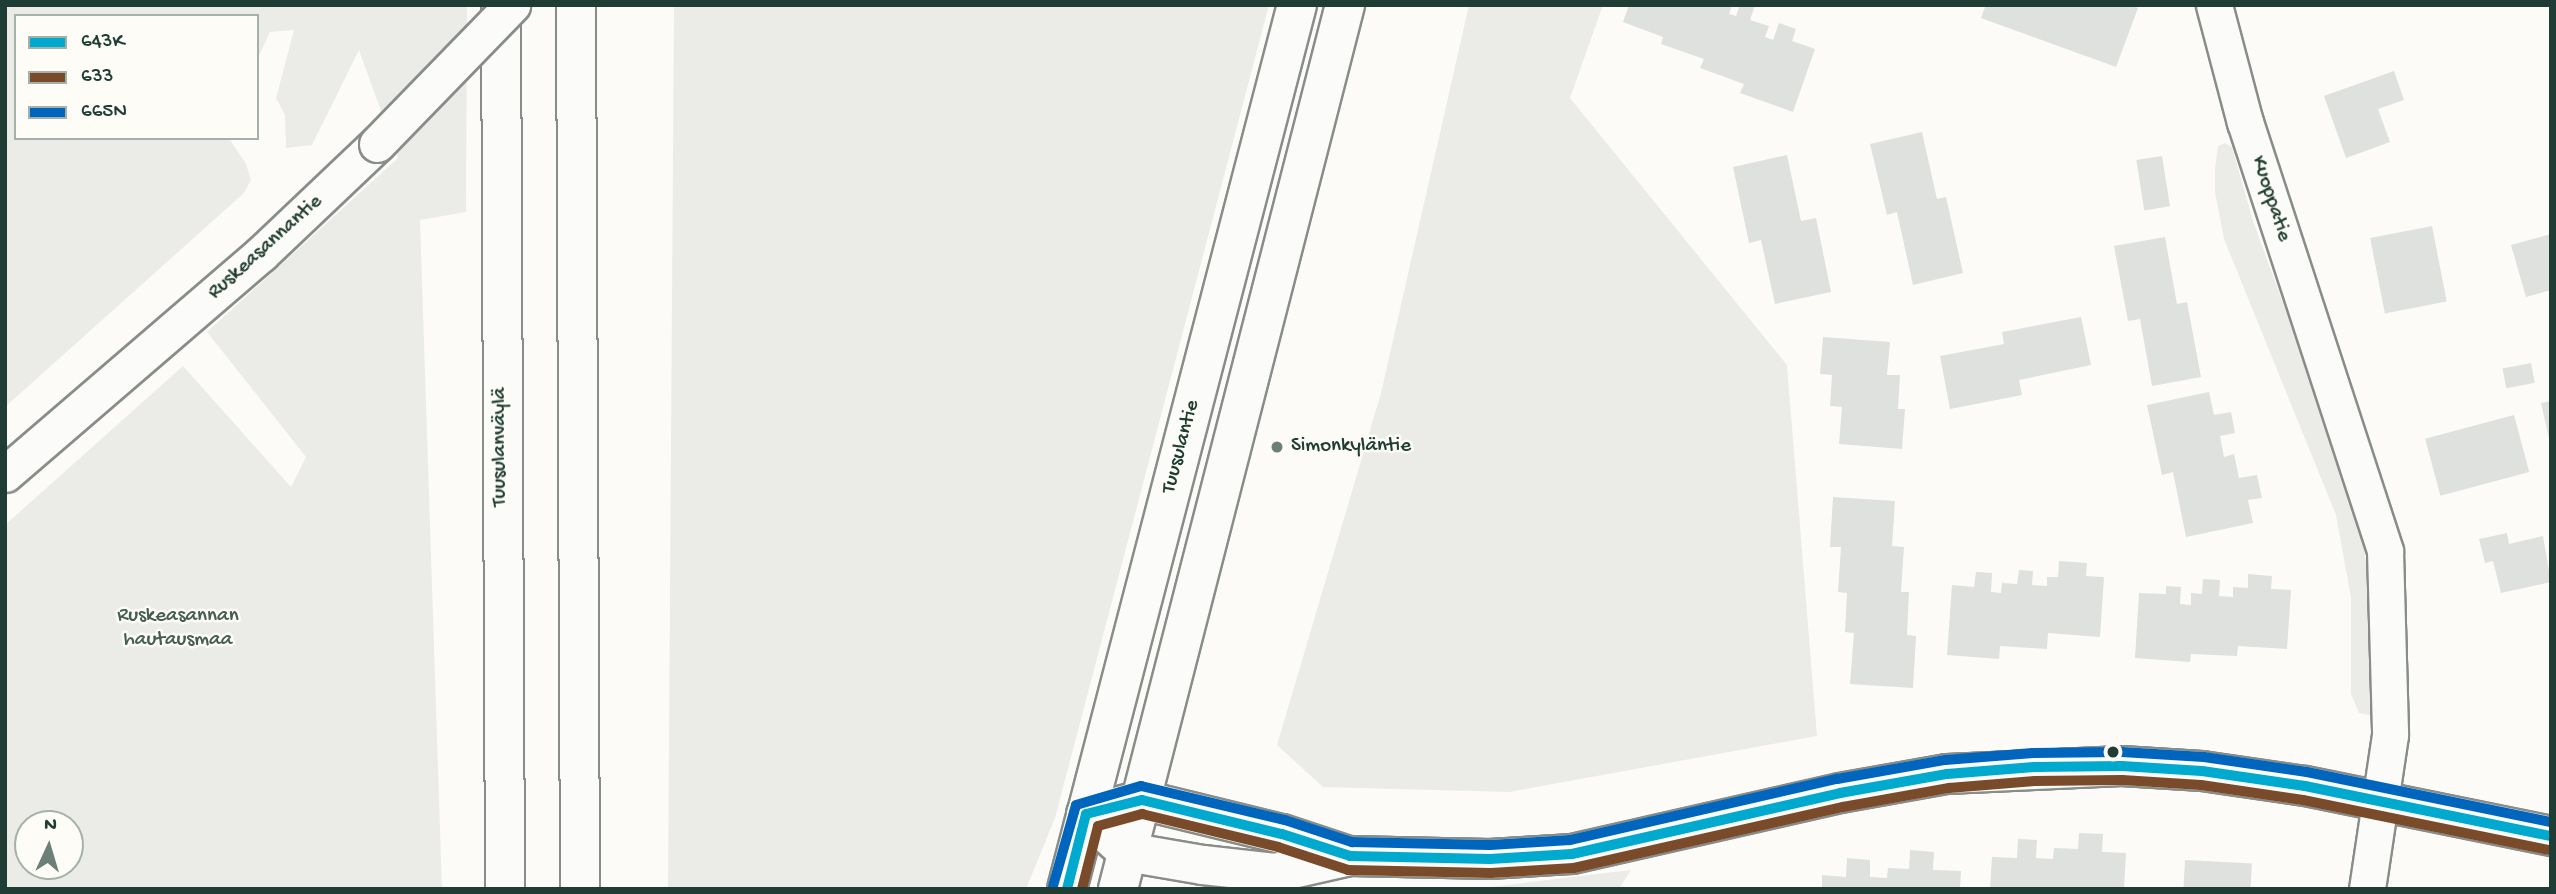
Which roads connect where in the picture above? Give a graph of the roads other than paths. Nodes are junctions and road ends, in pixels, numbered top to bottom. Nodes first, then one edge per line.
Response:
1 (501, 5) edge
2 (512, 5) edge
3 (576, 5) edge
4 (1297, 5) edge
5 (1345, 5) edge
6 (2214, 5) edge
7 (5, 474) edge
8 (1142, 800) junction
9 (2381, 801) junction
10 (1086, 814) junction
11 (2551, 836) edge
12 (1127, 852) junction
13 (1350, 856) junction
14 (505, 889) edge
15 (580, 889) edge
16 (1067, 889) edge
17 (1118, 889) edge
18 (2367, 889) edge

1 - 14 main road, Tuusulanväylä
2 - 7 street, Ruskeasannantie, bridge
3 - 15 main road
4 - 10 main road, Tuusulantie
5 - 8 main road
6 - 9 street, Kuoppatie
8 - 10 main road
8 - 12 main road
8 - 13 main road
9 - 11 main road
9 - 13 main road
9 - 18 street, Kuoppatie
10 - 12 main road
10 - 16 main road, Tuusulantie
12 - 13 main road
12 - 17 main road

